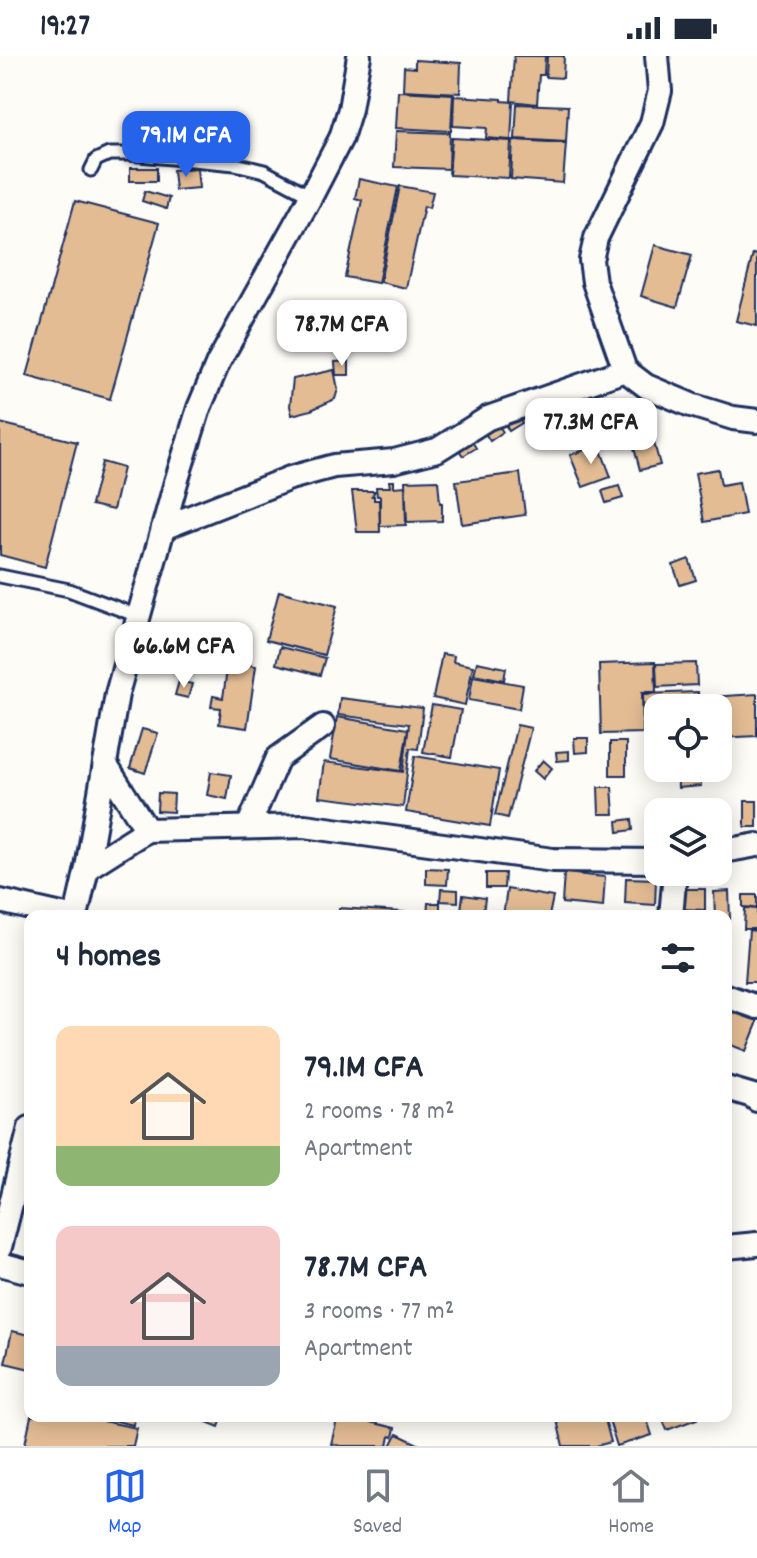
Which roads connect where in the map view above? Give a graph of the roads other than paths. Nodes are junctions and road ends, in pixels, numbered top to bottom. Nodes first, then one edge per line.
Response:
1 (359, 56) edge
2 (657, 56) edge
3 (91, 170) dead end
4 (311, 196) junction
5 (625, 370) junction
6 (757, 421) edge
7 (163, 528) junction
8 (0, 576) edge
9 (138, 616) junction
10 (323, 726) dead end
11 (105, 764) junction
12 (248, 827) junction
13 (147, 830) junction
14 (757, 845) edge
15 (732, 849) edge
16 (644, 861) edge
17 (87, 868) junction
18 (674, 886) edge
19 (0, 901) edge
20 (40, 910) edge
21 (77, 910) edge
22 (672, 910) edge
23 (732, 998) edge
24 (757, 1007) edge
25 (732, 1090) edge
26 (757, 1100) edge
27 (24, 1152) edge
28 (757, 1244) edge
29 (732, 1246) edge
30 (0, 1247) edge
31 (0, 1264) edge
32 (24, 1270) edge

1 - 4 street
2 - 5 street
3 - 4 lane
4 - 7 street
5 - 6 street
5 - 7 street
7 - 9 street
8 - 9 lane
9 - 11 street
10 - 12 street
11 - 13 street
11 - 17 street
12 - 13 street
12 - 16 street
13 - 17 street
14 - 15 street
17 - 21 street
18 - 22 street
19 - 20 street
23 - 24 street
25 - 26 street
27 - 30 street
28 - 29 street
31 - 32 street

